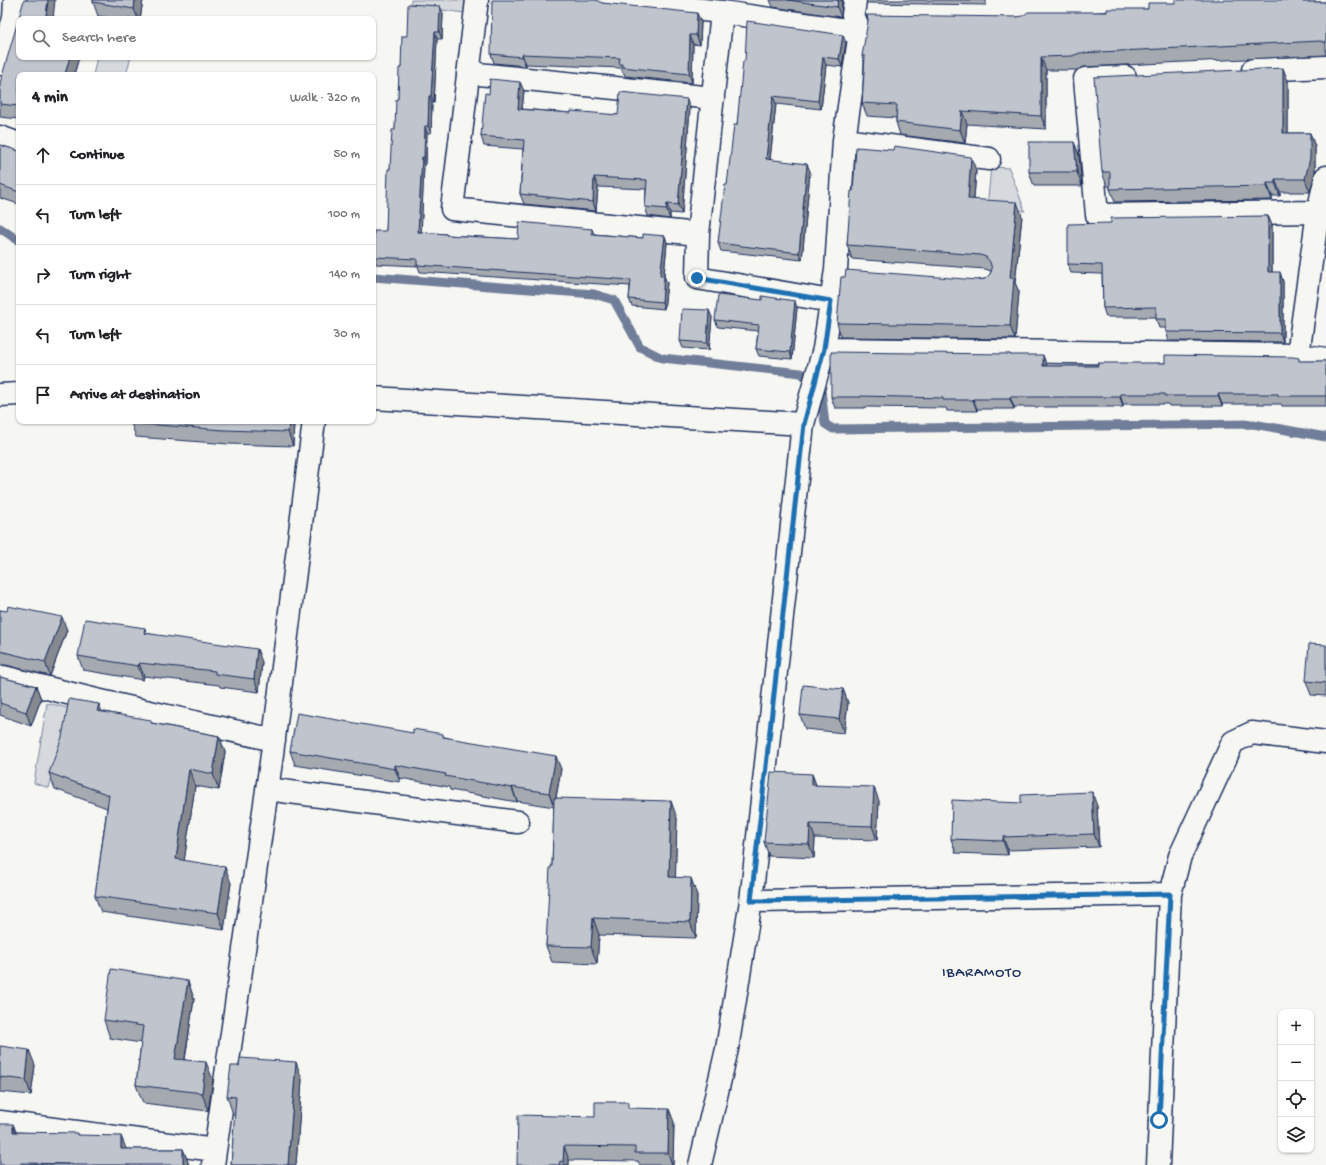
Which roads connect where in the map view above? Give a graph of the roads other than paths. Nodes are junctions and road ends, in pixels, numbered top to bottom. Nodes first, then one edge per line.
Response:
1 (477, 0) edge
2 (607, 0) edge
3 (16, 12) edge
4 (722, 12) junction
5 (856, 16) edge
6 (876, 16) edge
7 (0, 64) edge
8 (1326, 67) edge
9 (1233, 71) edge
10 (468, 72) junction
11 (1147, 76) edge
12 (713, 98) junction
13 (0, 137) edge
14 (844, 140) junction
15 (16, 143) edge
16 (989, 159) dead end
17 (1326, 177) edge
18 (1318, 212) junction
19 (698, 234) junction
20 (831, 301) junction
21 (1298, 355) junction
22 (1326, 359) edge
23 (821, 360) junction
24 (16, 394) edge
25 (0, 395) edge
26 (376, 398) edge
27 (314, 424) edge
28 (804, 424) junction
29 (3, 677) edge
30 (274, 740) junction
31 (1326, 742) edge
32 (267, 789) junction
33 (518, 822) dead end
34 (1170, 894) junction
35 (751, 901) junction
36 (0, 1122) edge
37 (214, 1158) edge
38 (700, 1165) edge
39 (1158, 1165) edge

1 - 10 street
2 - 4 street
3 - 7 street
4 - 5 street
4 - 12 street
5 - 6 street
5 - 14 street
8 - 9 street
10 - 12 street
10 - 19 street
11 - 18 street
12 - 19 street
13 - 15 street
14 - 16 street
14 - 20 street
17 - 18 street
18 - 21 street
19 - 20 street
20 - 23 street
21 - 22 street
21 - 23 street
23 - 28 street
24 - 25 street
26 - 28 street
27 - 30 street
28 - 35 street
29 - 30 street
30 - 32 street
31 - 34 street
32 - 33 street
32 - 37 street
34 - 35 street
34 - 39 street
35 - 38 street
36 - 37 street

